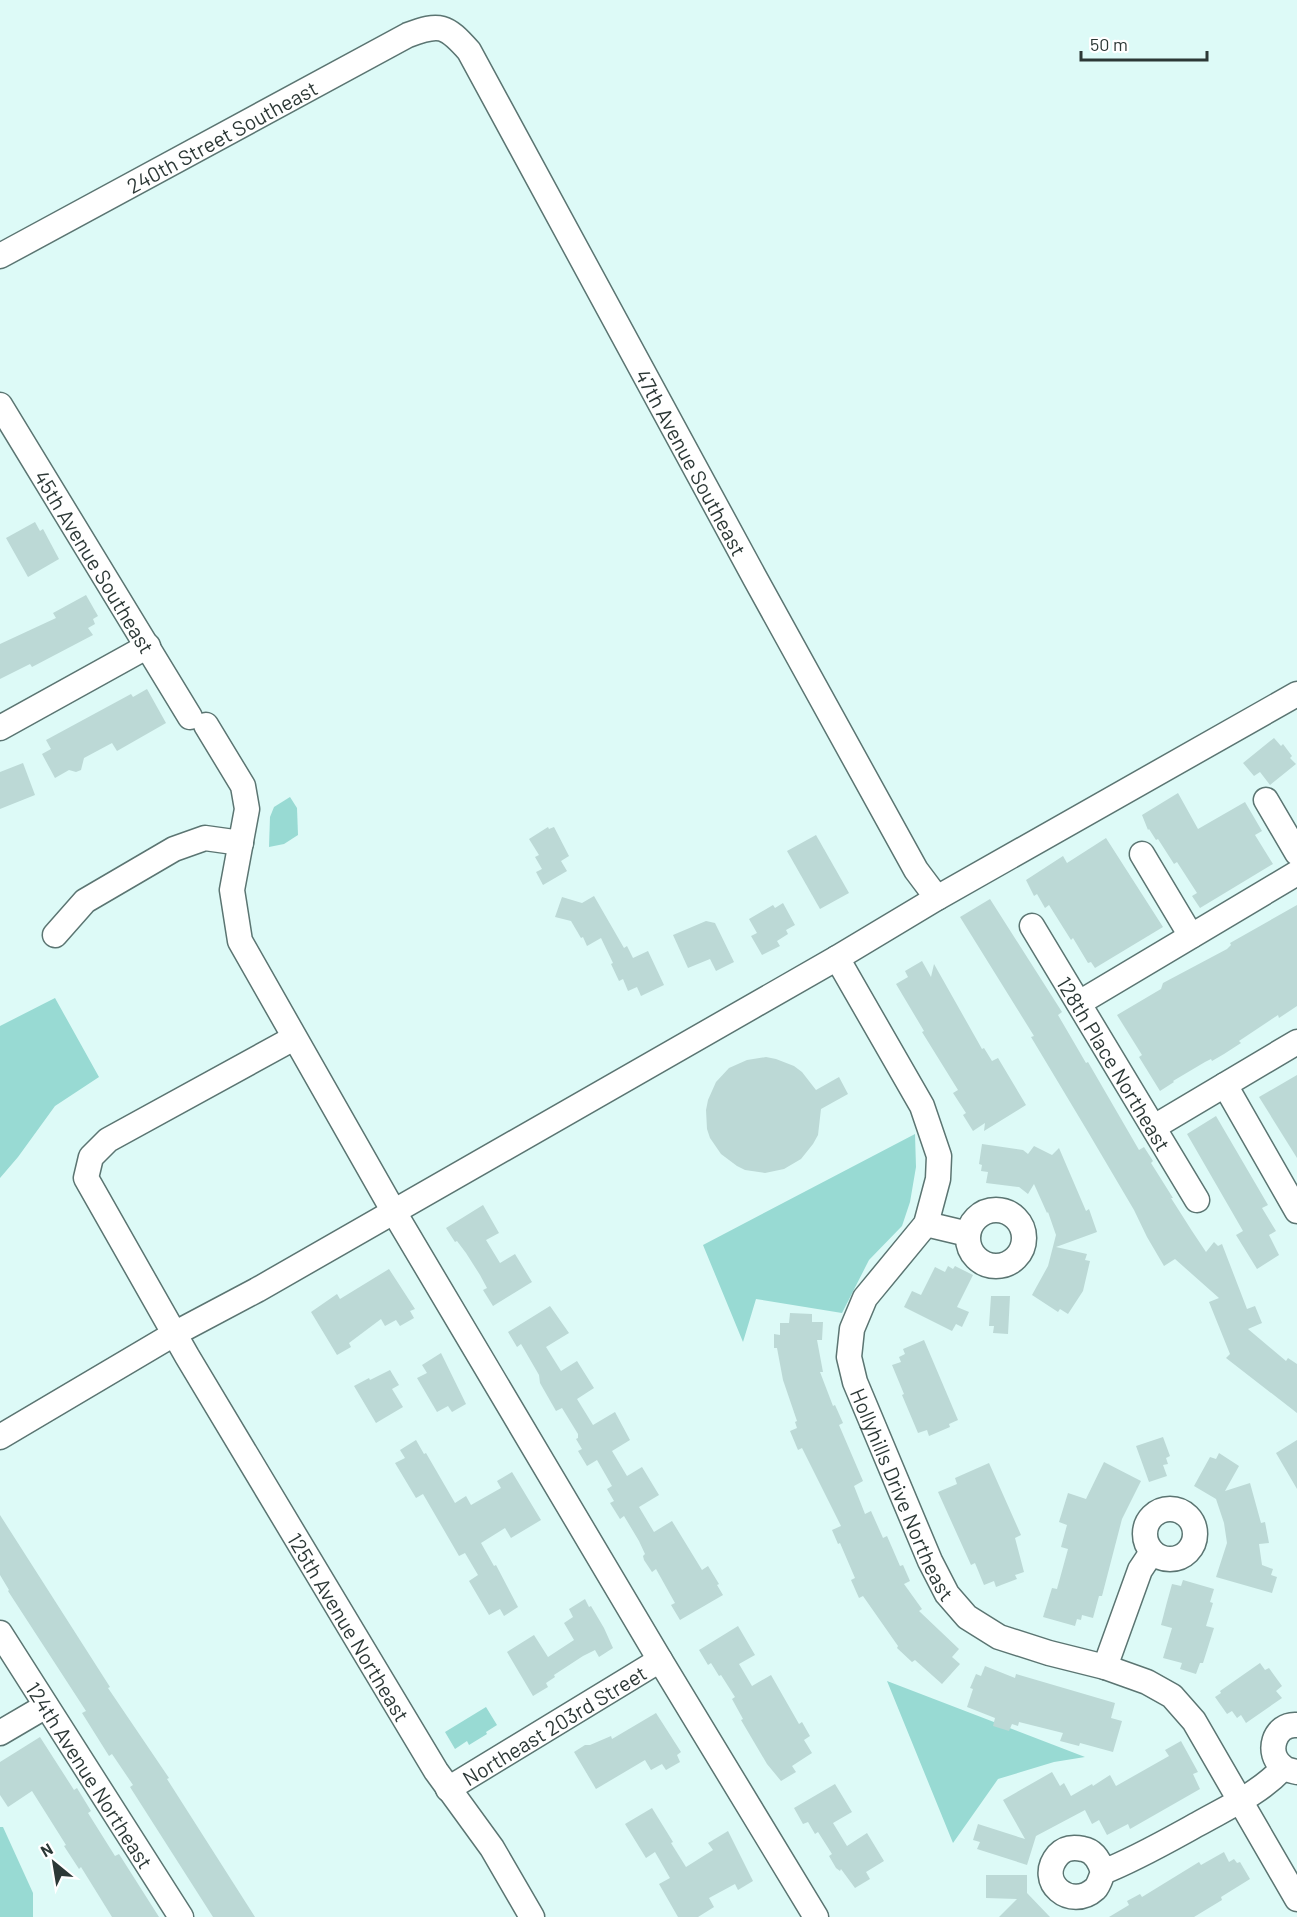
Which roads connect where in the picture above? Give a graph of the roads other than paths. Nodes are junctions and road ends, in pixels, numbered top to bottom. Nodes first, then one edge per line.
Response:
1 (446, 29) joint
2 (0, 256) edge
3 (0, 405) edge
4 (148, 646) junction
5 (1297, 694) edge
6 (0, 728) edge
7 (1266, 800) dead end
8 (241, 843) junction
9 (1297, 853) edge
10 (1142, 854) dead end
11 (1297, 873) edge
12 (937, 898) junction
13 (1032, 926) dead end
14 (55, 935) dead end
15 (1191, 936) junction
16 (837, 958) junction
17 (1079, 1003) junction
18 (294, 1038) junction
19 (1297, 1042) edge
20 (1224, 1085) junction
21 (1154, 1127) junction
22 (1197, 1200) dead end
23 (1295, 1203) edge
24 (394, 1212) junction
25 (926, 1224) junction
26 (968, 1234) dead end
27 (174, 1334) junction
28 (0, 1437) edge
29 (1152, 1552) dead end
30 (0, 1633) edge
31 (660, 1660) junction
32 (1105, 1667) junction
33 (46, 1706) junction
34 (1297, 1725) edge
35 (0, 1733) edge
36 (1290, 1770) edge
37 (448, 1789) junction
38 (1241, 1800) junction
39 (1103, 1872) dead end
40 (1297, 1899) edge
41 (181, 1917) edge
42 (532, 1917) edge
43 (816, 1917) edge

1 - 2 street, 240th Street Southeast
1 - 12 street, 47th Avenue Southeast
3 - 4 street, 45th Avenue Southeast
4 - 6 street
4 - 8 street, 45th Avenue Southeast
5 - 12 street
7 - 9 street
8 - 14 street
8 - 18 street, 45th Avenue Southeast
10 - 15 street
11 - 15 street
12 - 16 street
13 - 17 street, 128th Place Northeast
15 - 17 street
16 - 24 street
16 - 25 street, Hollyhills Drive Northeast
17 - 21 street, 128th Place Northeast
18 - 24 street, 45th Avenue Southeast
18 - 27 street, 125th Avenue Northeast
19 - 20 street
20 - 21 street
20 - 23 street
21 - 22 street, 128th Place Northeast
24 - 27 street
24 - 31 street, 45th Avenue Southeast
25 - 26 street
25 - 32 street, Hollyhills Drive Northeast
27 - 28 street
27 - 37 street, 125th Avenue Northeast
29 - 32 street
30 - 33 street, 124th Avenue Northeast
31 - 37 street, Northeast 203rd Street
31 - 43 street, 45th Avenue Southeast
32 - 38 street, Hollyhills Drive Northeast
33 - 35 street
33 - 41 street, 124th Avenue Northeast
34 - 36 street
36 - 38 street
37 - 42 street, 125th Avenue Northeast
38 - 39 street
38 - 40 street, Hollyhills Drive Northeast

